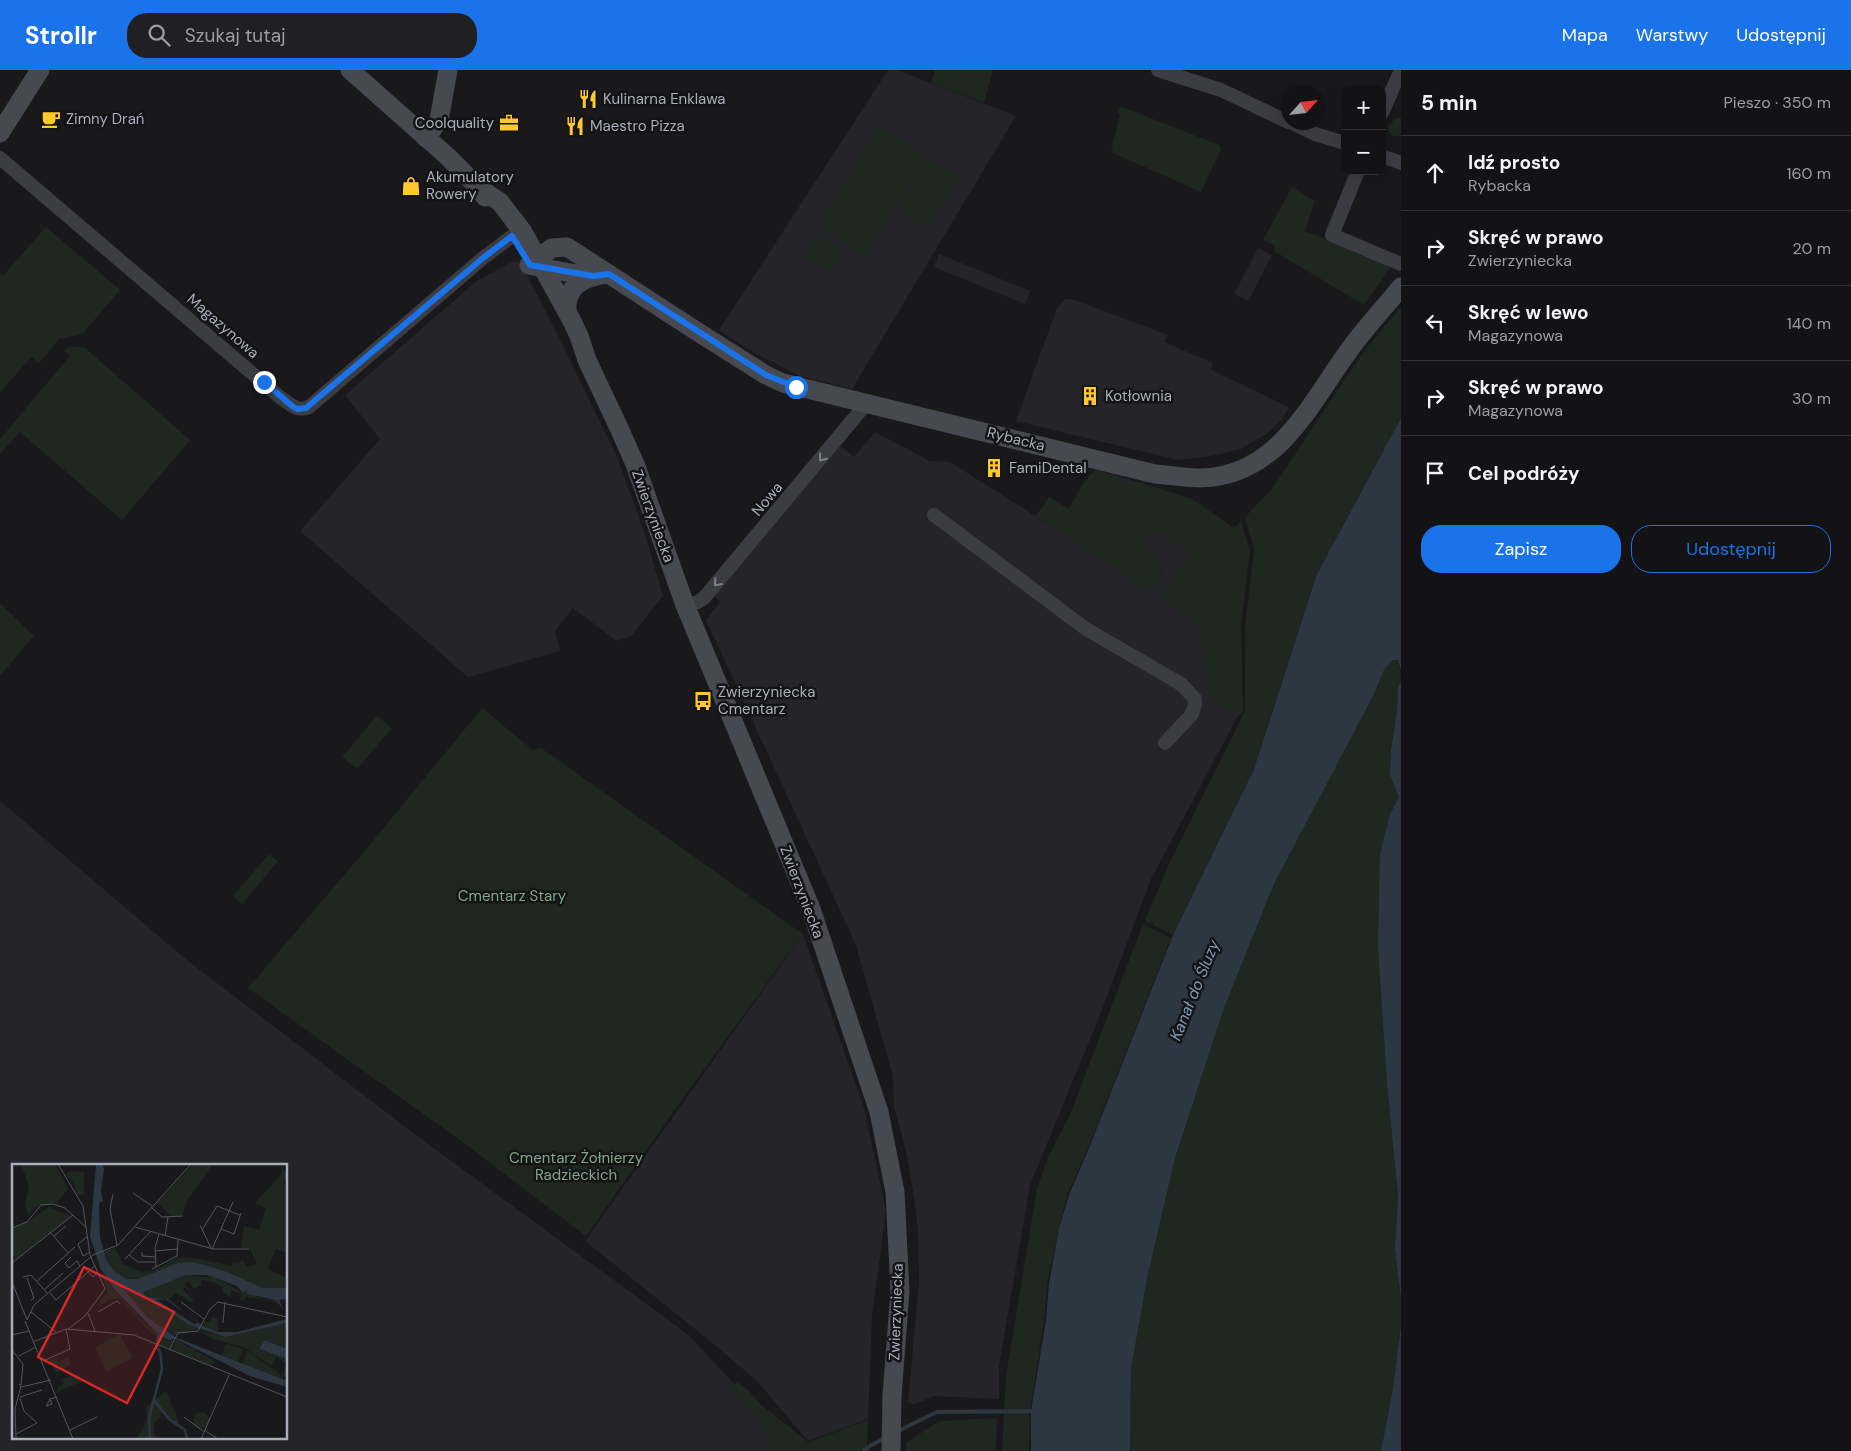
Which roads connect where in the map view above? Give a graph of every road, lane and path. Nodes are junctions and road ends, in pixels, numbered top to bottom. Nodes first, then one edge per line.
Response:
1 (40, 70) edge
2 (350, 70) edge
3 (448, 70) edge
4 (1158, 70) edge
5 (1400, 70) edge
6 (1386, 103) edge
7 (1281, 118) edge
8 (1306, 130) edge
9 (0, 133) edge
10 (426, 138) junction
11 (1341, 142) edge
12 (1386, 157) edge
13 (0, 158) edge
14 (1401, 163) edge
15 (1356, 175) edge
16 (518, 234) junction
17 (536, 264) junction
18 (1401, 264) edge
19 (601, 275) junction
20 (1401, 288) edge
21 (567, 312) junction
22 (587, 360) junction
23 (866, 404) junction
24 (934, 515) dead end
25 (685, 605) junction
26 (1165, 743) dead end
27 (891, 1451) edge

1 - 9 street
2 - 10 street, Zwierzyniecka
3 - 10 street
4 - 7 street
5 - 6 street
8 - 11 street
10 - 16 street, Zwierzyniecka
12 - 14 street
13 - 16 street, Magazynowa
15 - 18 street
16 - 17 street, Zwierzyniecka
17 - 19 street, Rybacka
17 - 21 street, Zwierzyniecka
17 - 22 street, Zwierzyniecka
19 - 21 street
19 - 23 street, Rybacka
20 - 23 street, Rybacka
21 - 22 street, Zwierzyniecka
22 - 25 street, Zwierzyniecka
23 -> 25 street, Nowa
24 - 26 street
25 - 27 street, Zwierzyniecka

